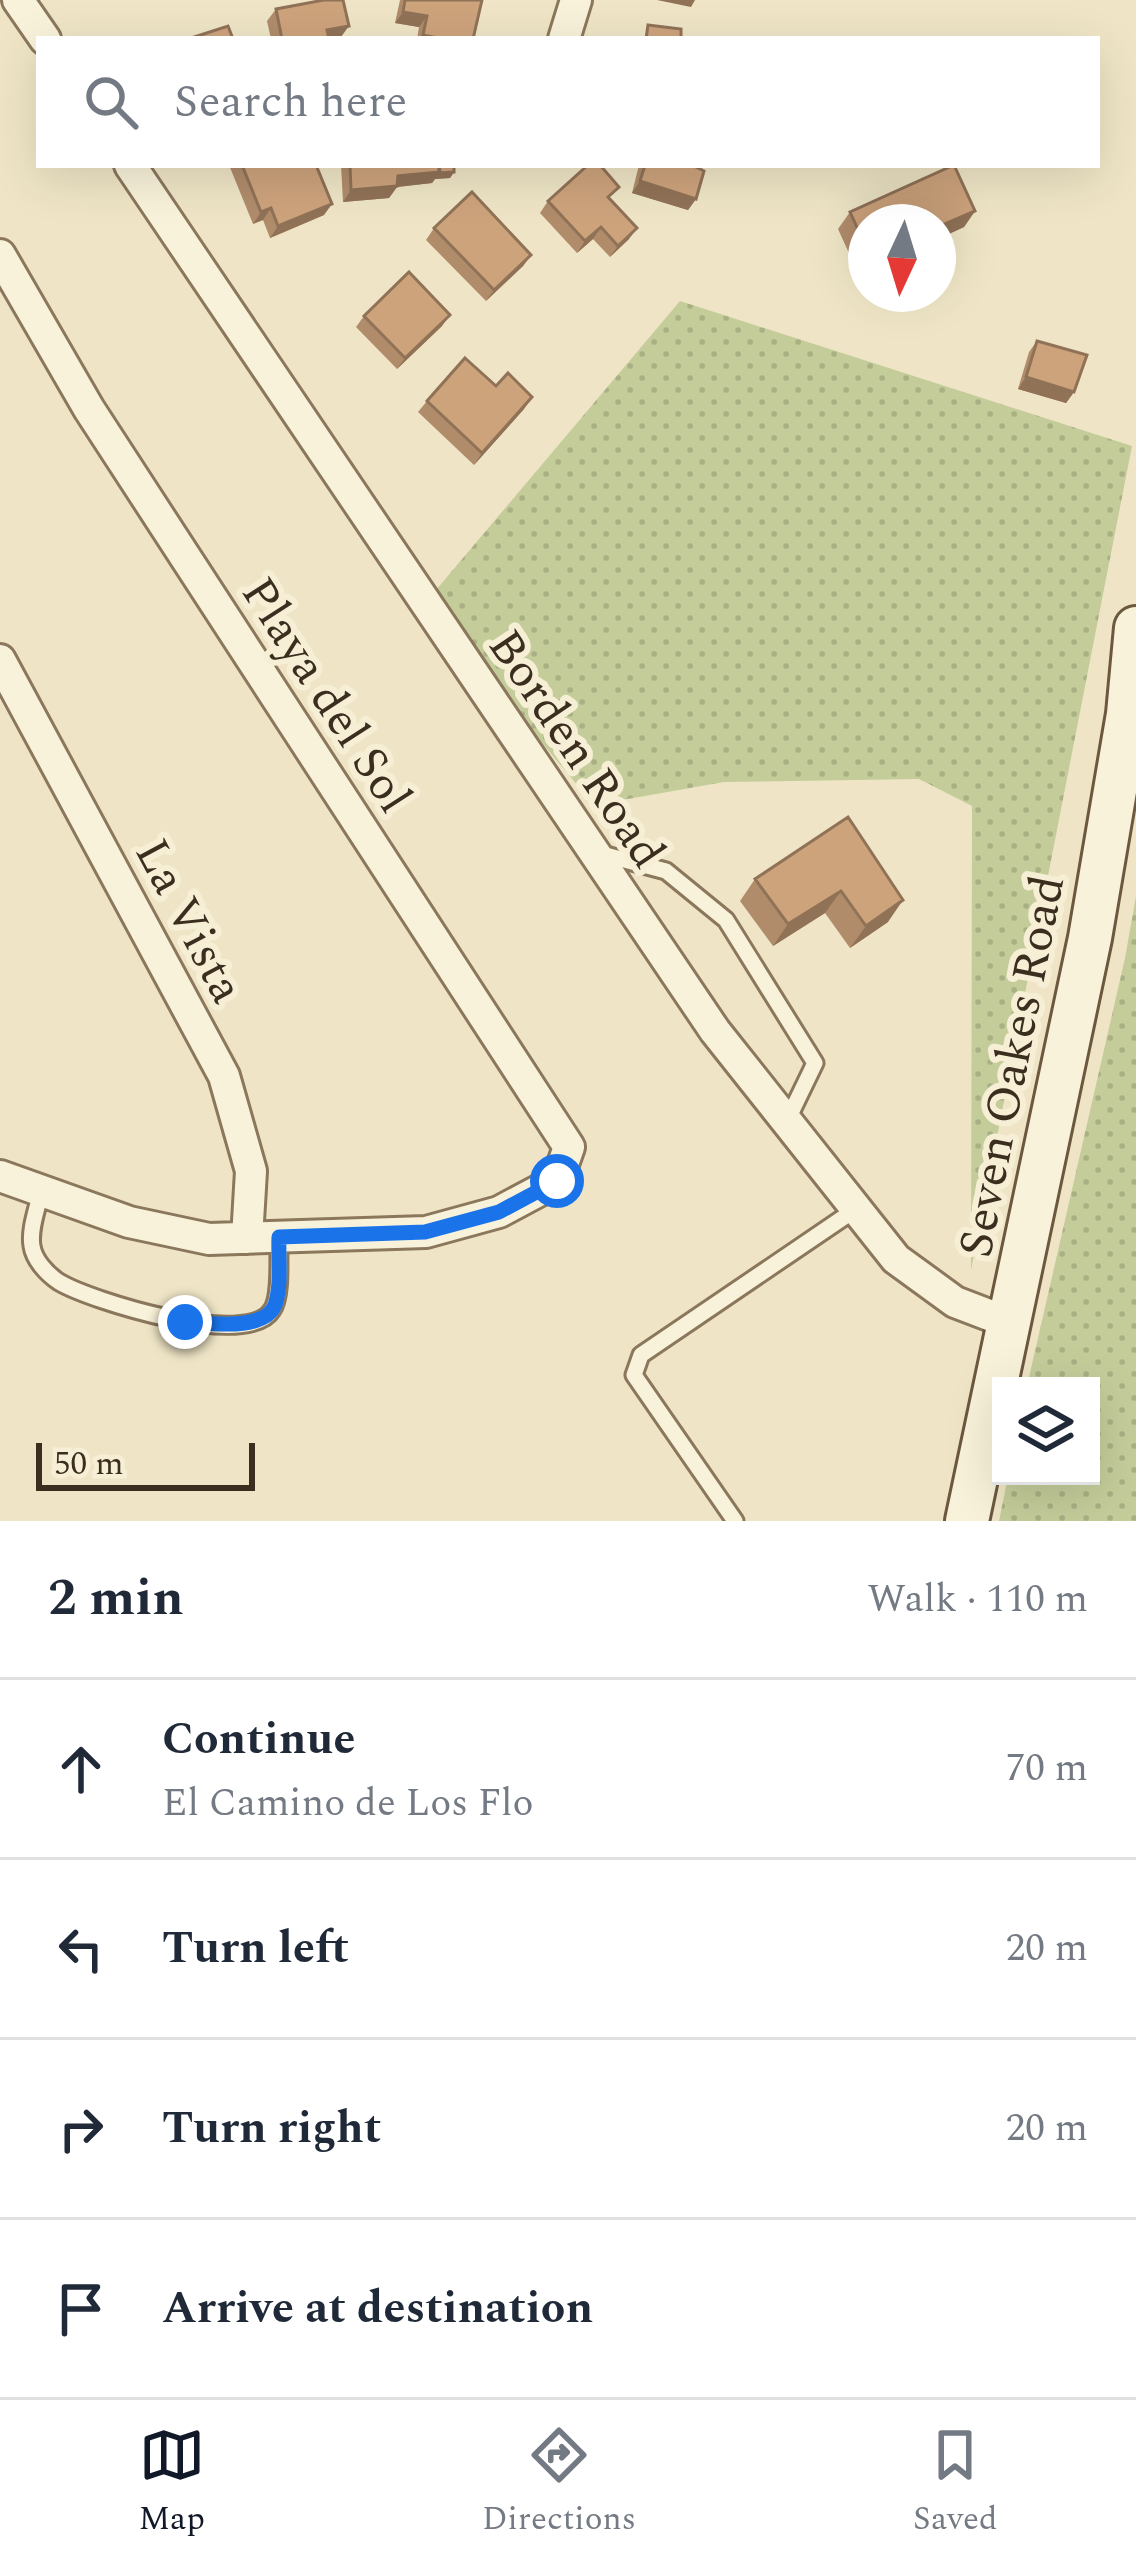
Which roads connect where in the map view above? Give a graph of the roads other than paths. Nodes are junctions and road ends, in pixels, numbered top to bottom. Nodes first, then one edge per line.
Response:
1 (18, 0) edge
2 (576, 0) edge
3 (43, 36) edge
4 (565, 36) edge
5 (132, 168) edge
6 (0, 256) edge
7 (1136, 628) edge
8 (0, 660) edge
9 (594, 852) junction
10 (787, 1121) junction
11 (0, 1176) edge
12 (41, 1191) junction
13 (856, 1209) junction
14 (279, 1237) junction
15 (247, 1238) junction
16 (1010, 1323) junction
17 (735, 1521) edge
18 (968, 1521) edge

1 - 3 street
2 - 4 street
5 - 9 street, Borden Road
6 - 14 street, Playa del Sol
7 - 16 street, Seven Oakes Road
8 - 15 street, La Vista
9 - 10 street, Borden Road
9 - 10 lane
10 - 13 street, Borden Road
11 - 12 street
12 - 14 lane
12 - 15 street
13 - 16 street, Borden Road
13 - 17 lane
14 - 15 street
16 - 18 street, Seven Oakes Road

